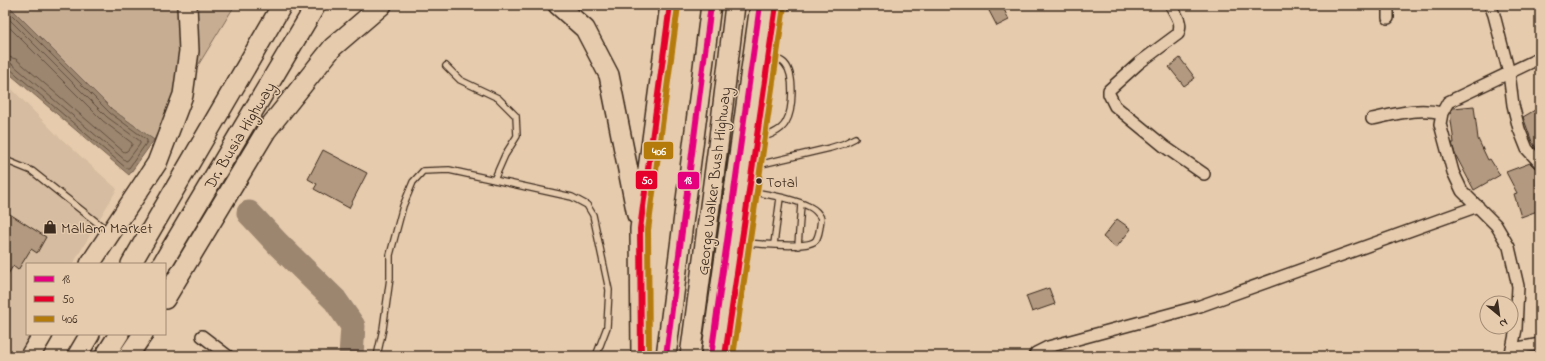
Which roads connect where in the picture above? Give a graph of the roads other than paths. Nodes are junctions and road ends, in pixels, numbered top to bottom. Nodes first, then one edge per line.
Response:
1 (187, 5) edge
2 (282, 5) edge
3 (316, 5) edge
4 (382, 5) edge
5 (558, 5) edge
6 (670, 5) edge
7 (711, 5) edge
8 (735, 5) edge
9 (793, 5) edge
10 (1171, 5) edge
11 (1388, 5) edge
12 (1490, 5) edge
13 (771, 6) edge
14 (1388, 18) dead end
15 (769, 55) junction
16 (1540, 58) edge
17 (446, 66) dead end
18 (1509, 73) junction
19 (1442, 113) junction
20 (1372, 118) dead end
21 (854, 138) dead end
22 (756, 140) junction
23 (5, 160) edge
24 (1540, 163) edge
25 (752, 166) junction
26 (1204, 174) dead end
27 (494, 180) junction
28 (749, 191) junction
29 (780, 198) junction
30 (801, 204) junction
31 (1478, 206) junction
32 (640, 229) junction
33 (111, 233) junction
34 (741, 243) junction
35 (774, 244) junction
36 (798, 246) junction
37 (91, 263) edge
38 (132, 263) edge
39 (163, 263) edge
40 (166, 297) edge
41 (42, 335) edge
42 (89, 335) edge
43 (118, 335) edge
44 (142, 335) edge
45 (202, 336) dead end
46 (1540, 344) edge
47 (1511, 353) edge
48 (30, 356) edge
49 (76, 356) edge
50 (105, 356) edge
51 (128, 356) edge
52 (228, 356) edge
53 (377, 356) edge
54 (596, 356) edge
55 (641, 356) edge
56 (666, 356) edge
57 (690, 356) edge
58 (711, 356) edge
59 (725, 356) edge
60 (1034, 356) edge

1 - 33 highway
2 - 38 highway, Dr. Busia Highway
3 - 39 highway, Dr. Busia Highway
4 - 40 highway
5 - 32 highway
6 - 32 highway
7 - 56 highway, George Walker Bush Highway
8 - 57 highway, George Walker Bush Highway
9 - 13 lane
10 - 26 street
11 - 14 street
12 - 18 street
13 - 15 street
13 - 58 highway
15 - 22 street
15 - 22 lane
16 - 18 street
17 - 27 lane
18 - 19 street
18 - 24 street
19 - 20 street
19 - 31 street
21 - 25 lane
22 - 25 street
23 - 33 lane
25 - 28 street
27 - 53 lane
27 - 54 lane
28 - 29 lane
28 - 34 street
29 - 30 lane
29 - 35 lane
30 - 36 lane
30 - 36 lane
31 - 47 street
31 - 60 street
32 - 55 highway
33 - 37 highway
34 - 35 lane
34 - 59 street
35 - 36 lane
41 - 48 highway
42 - 49 highway
43 - 50 highway
44 - 51 highway
45 - 52 street
46 - 47 street

